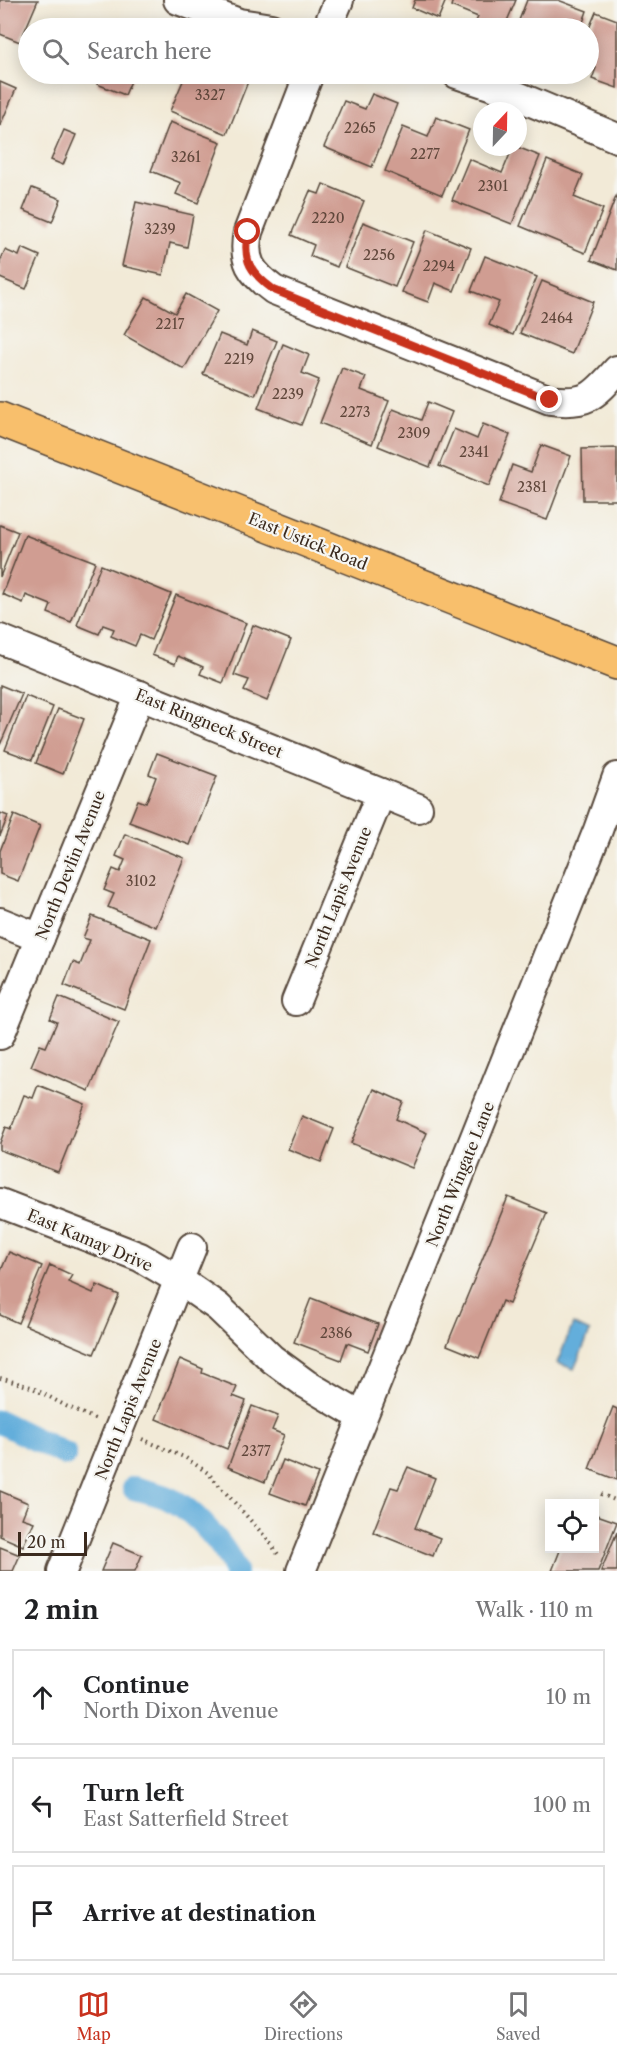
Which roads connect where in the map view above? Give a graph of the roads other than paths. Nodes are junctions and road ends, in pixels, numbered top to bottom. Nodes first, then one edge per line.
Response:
1 (178, 0) edge
2 (339, 0) edge
3 (226, 18) edge
4 (331, 18) edge
5 (305, 84) edge
6 (487, 84) edge
7 (617, 138) edge
8 (617, 369) edge
9 (0, 419) edge
10 (0, 639) edge
11 (617, 663) edge
12 (140, 695) junction
13 (617, 777) edge
14 (381, 793) junction
15 (418, 808) dead end
16 (0, 922) edge
17 (40, 938) junction
18 (296, 1001) dead end
19 (0, 1035) edge
20 (0, 1203) edge
21 (192, 1247) dead end
22 (179, 1280) junction
23 (350, 1410) dead end
24 (293, 1568) edge
25 (62, 1571) edge

1 - 3 street
2 - 4 street
5 - 8 street
6 - 7 street
9 - 11 main road, East Ustick Road
10 - 12 street, East Ringneck Street
12 - 14 street, East Ringneck Street
12 - 17 street, North Devlin Avenue
13 - 24 street, North Wingate Lane
14 - 15 street, East Ringneck Street
14 - 18 street, North Lapis Avenue
16 - 17 street
17 - 19 street, North Devlin Avenue
20 - 22 street, East Kamay Drive
21 - 22 street, North Lapis Avenue
22 - 23 street, East Kamay Drive
22 - 25 street, North Lapis Avenue

